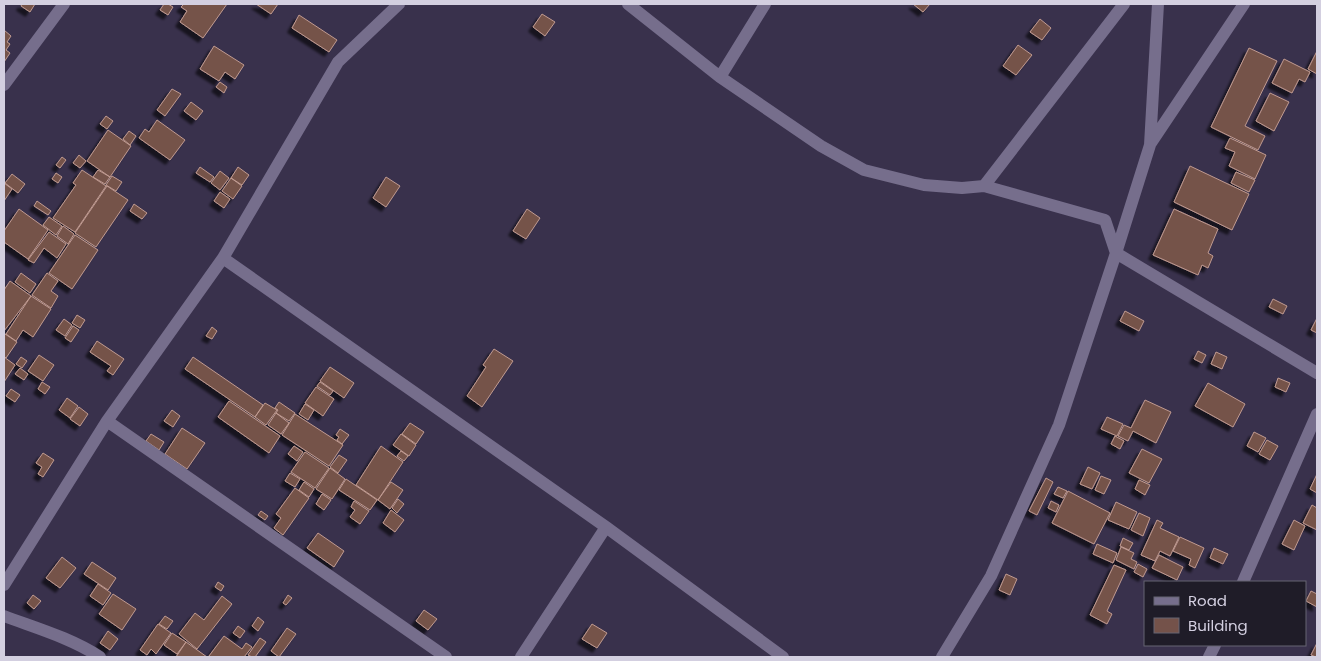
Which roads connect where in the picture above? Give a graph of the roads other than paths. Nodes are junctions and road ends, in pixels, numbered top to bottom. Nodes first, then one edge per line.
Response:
1 (64, 4) edge
2 (399, 4) edge
3 (628, 4) edge
4 (765, 4) edge
5 (1124, 4) edge
6 (1158, 4) edge
7 (1244, 4) edge
8 (720, 77) junction
9 (4, 85) edge
10 (1150, 145) junction
11 (984, 186) junction
12 (1116, 253) junction
13 (223, 258) junction
14 (1317, 373) edge
15 (1317, 414) edge
16 (107, 422) junction
17 (606, 527) junction
18 (1243, 581) edge
19 (4, 585) edge
20 (4, 616) edge
21 (100, 657) edge
22 (446, 657) edge
23 (521, 657) edge
24 (783, 657) edge
25 (942, 657) edge

1 - 9 street
2 - 13 street
3 - 8 street
4 - 8 street
5 - 11 street
6 - 10 street
7 - 10 street
8 - 11 street
10 - 12 street
11 - 12 street
12 - 14 street
12 - 25 street
13 - 16 street
13 - 17 street
15 - 18 street
16 - 19 street
16 - 22 street
17 - 23 street
17 - 24 street
20 - 21 street

